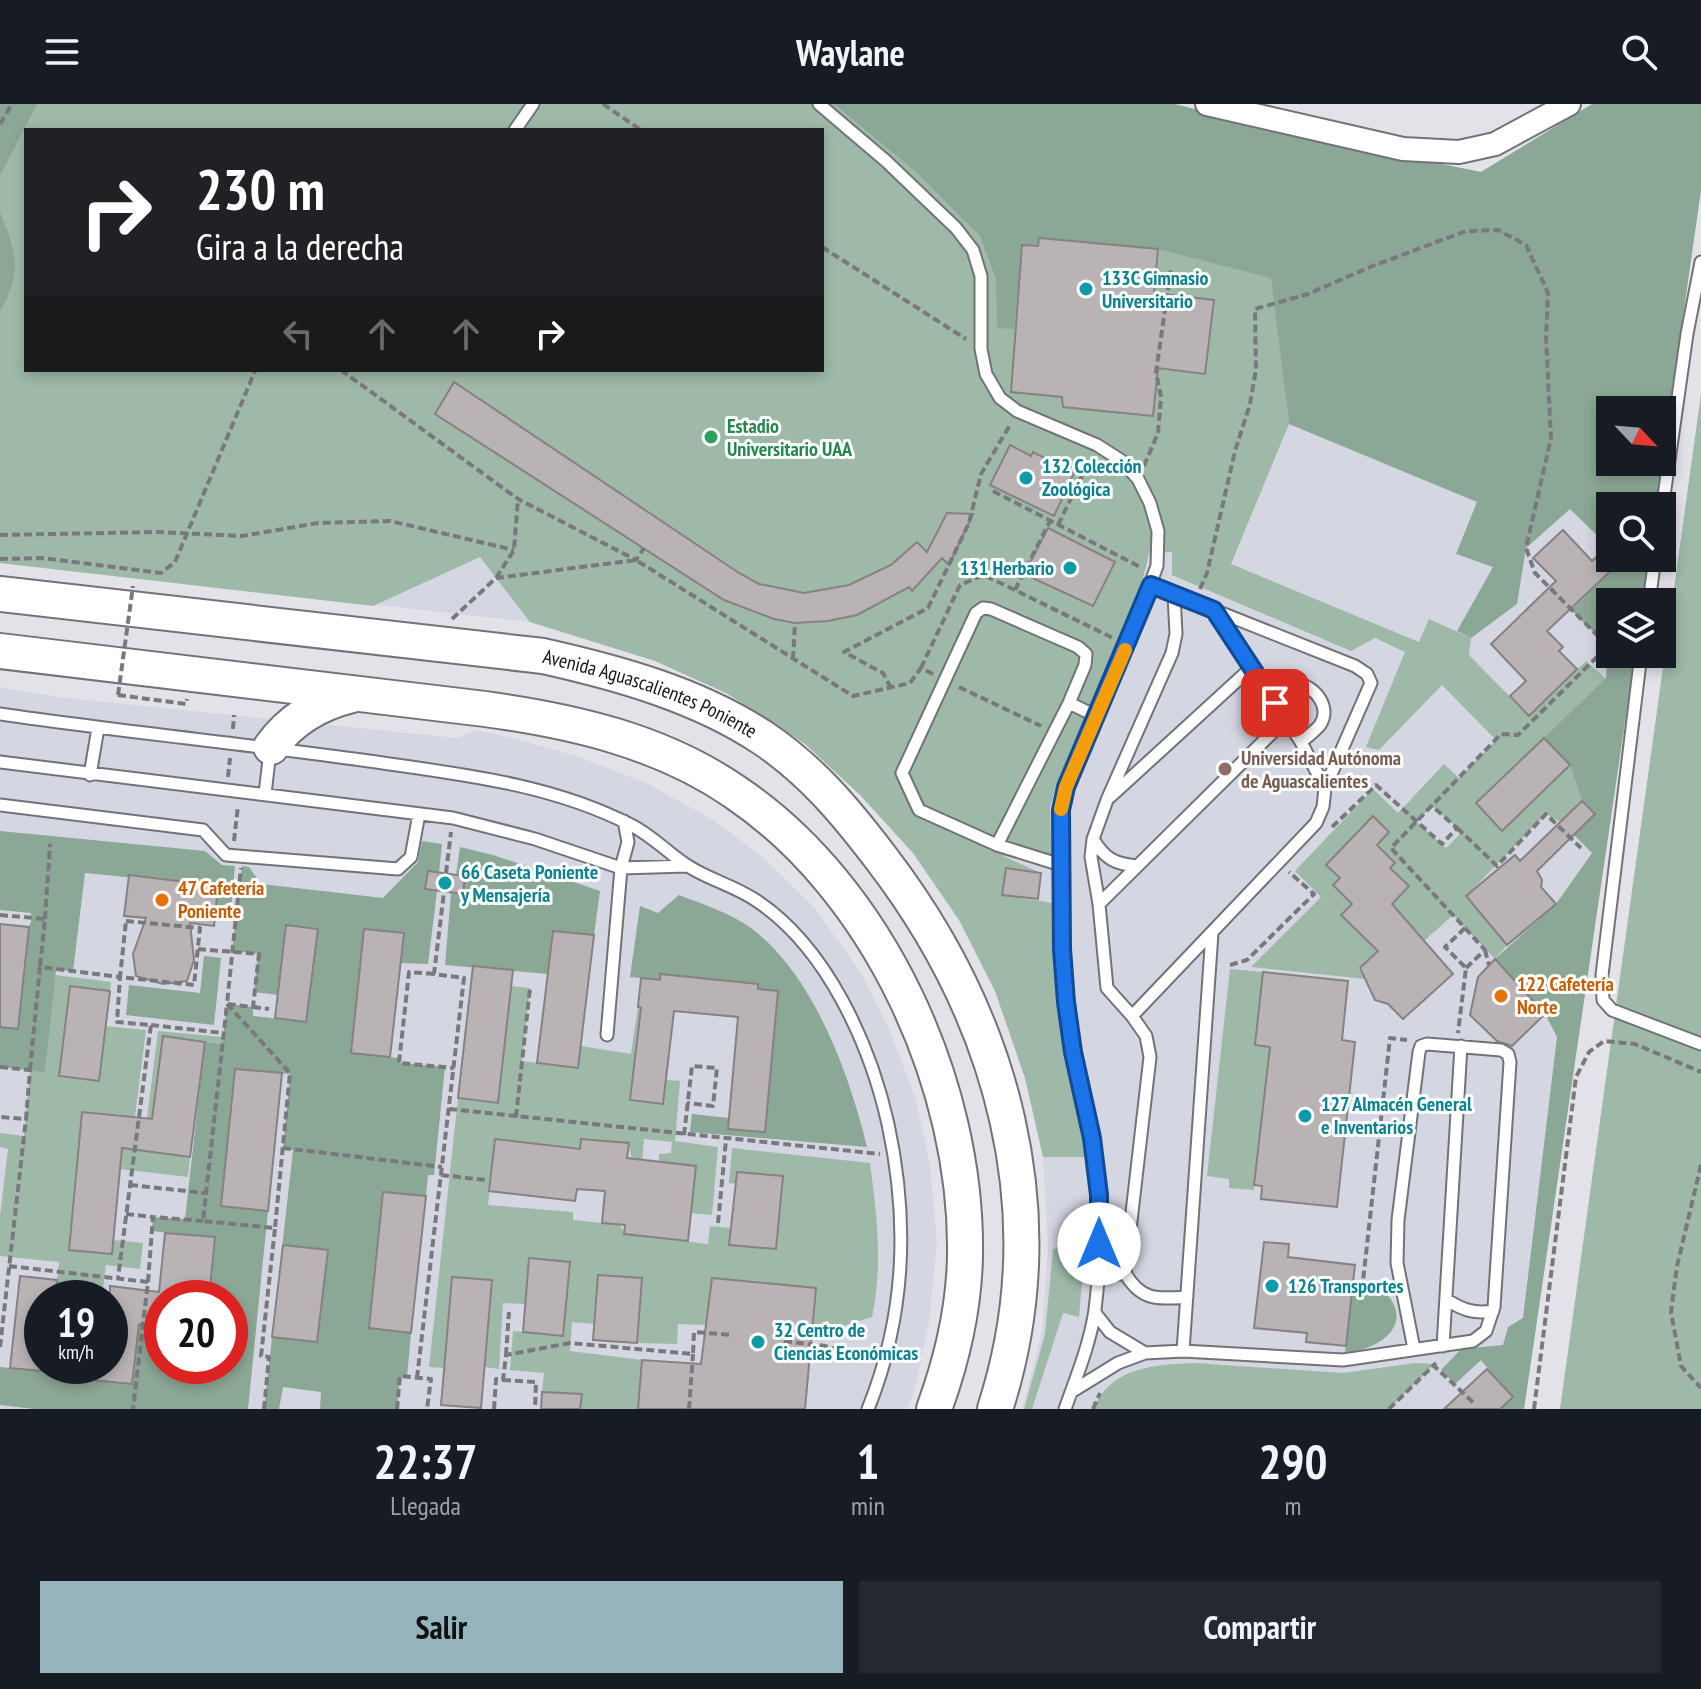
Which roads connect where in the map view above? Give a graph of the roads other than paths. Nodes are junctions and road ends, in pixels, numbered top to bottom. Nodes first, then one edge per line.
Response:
1 (533, 104) edge
2 (819, 104) edge
3 (1207, 104) edge
4 (1569, 104) edge
5 (516, 128) edge
6 (1701, 262) edge
7 (1665, 492) edge
8 (1153, 580) junction
9 (0, 594) edge
10 (1174, 595) junction
11 (1214, 610) junction
12 (0, 651) edge
13 (1251, 668) junction
14 (1639, 668) edge
15 (1264, 687) junction
16 (357, 694) junction
17 (1069, 703) junction
18 (0, 714) edge
19 (1096, 716) junction
20 (1286, 719) junction
21 (98, 728) junction
22 (1301, 742) junction
23 (271, 747) junction
24 (0, 762) edge
25 (90, 775) junction
26 (1325, 788) junction
27 (265, 794) junction
28 (1107, 800) junction
29 (0, 805) edge
30 (419, 814) junction
31 (624, 821) junction
32 (1093, 839) junction
33 (997, 845) junction
34 (1061, 865) junction
35 (687, 866) junction
36 (1137, 866) junction
37 (621, 868) junction
38 (1099, 904) junction
39 (1212, 933) junction
40 (1132, 1016) junction
41 (607, 1035) dead end
42 (1460, 1040) junction
43 (1701, 1044) edge
44 (1125, 1273) junction
45 (1097, 1276) junction
46 (1187, 1297) junction
47 (1447, 1300) junction
48 (1493, 1311) junction
49 (1095, 1313) junction
50 (1445, 1346) junction
51 (1414, 1349) junction
52 (1183, 1351) junction
53 (1145, 1353) junction
54 (1071, 1392) junction
55 (868, 1409) edge
56 (934, 1409) edge
57 (995, 1409) edge
58 (1065, 1409) edge

1 - 5 lane
2 - 8 lane
3 - 4 street
6 - 7 lane
8 - 10 lane
8 - 19 lane
9 - 57 main road, Avenida Aguascalientes Poniente
10 - 11 lane
10 - 28 lane
11 - 13 lane
11 - 26 lane
12 - 16 main road
13 - 15 lane
13 - 28 lane
14 - 43 lane
15 - 20 lane
15 - 22 lane
16 - 23 main road
16 - 56 main road
17 - 19 lane
17 - 33 lane
17 - 33 lane
18 - 21 lane
19 - 34 lane
20 - 22 lane
20 - 36 lane
21 - 23 lane
21 - 25 lane
22 - 26 lane
23 - 27 lane
23 - 31 lane
24 - 25 lane
25 - 27 lane
26 - 39 lane
27 - 30 lane
28 - 32 lane
29 - 30 lane
30 - 37 lane
31 - 35 lane
31 - 37 lane
32 - 36 lane
32 - 38 lane
33 - 34 lane
34 - 45 lane
35 - 37 lane
35 - 55 lane
36 - 38 lane
37 - 41 lane
38 - 40 lane
39 - 40 lane
39 - 46 lane
40 - 44 lane
42 - 47 lane
42 - 48 lane
42 - 51 lane
44 - 45 lane
44 - 46 lane
45 - 49 lane
46 - 52 lane
47 - 48 lane
47 - 50 lane
48 - 50 lane
49 - 53 lane
49 - 54 lane
50 - 51 lane
51 - 52 lane
52 - 53 lane
53 - 54 lane
54 - 58 lane

